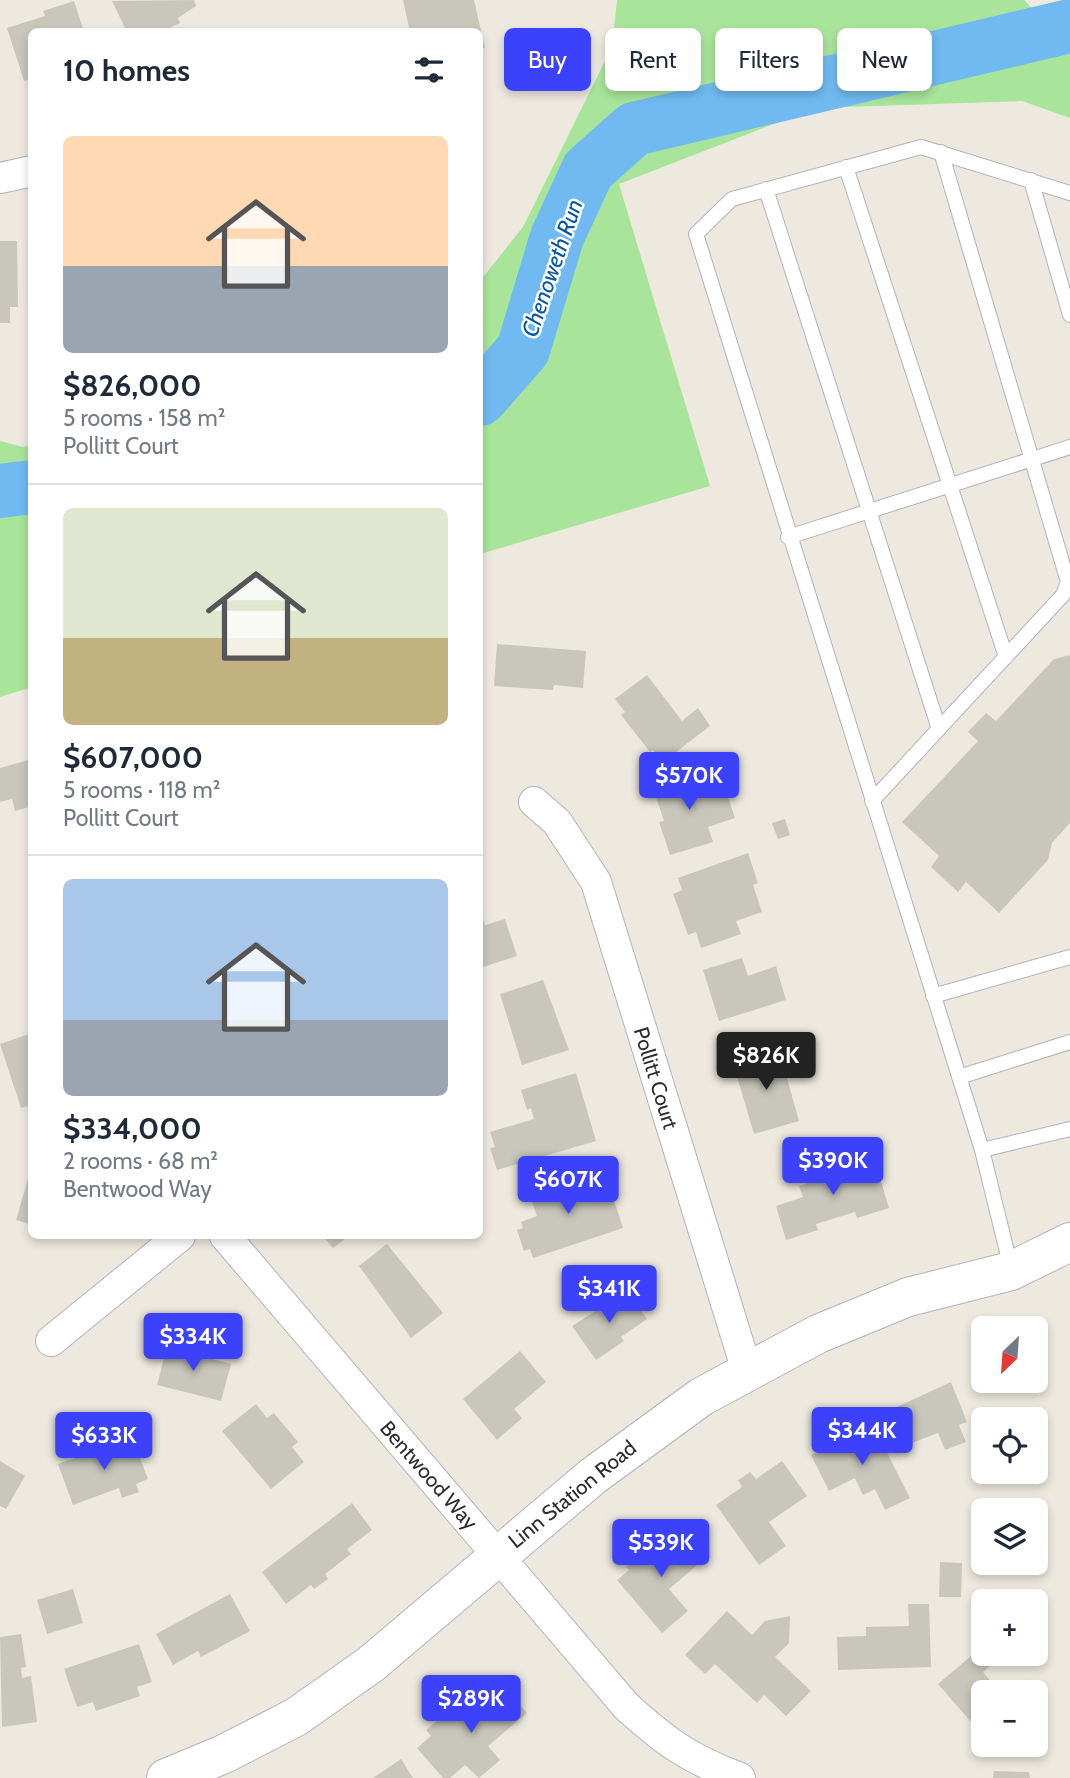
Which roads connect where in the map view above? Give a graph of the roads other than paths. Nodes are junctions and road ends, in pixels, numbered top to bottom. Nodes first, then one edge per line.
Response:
1 (941, 152) junction
2 (846, 167) junction
3 (28, 172) edge
4 (0, 178) edge
5 (1031, 180) junction
6 (766, 189) junction
7 (1070, 193) edge
8 (1070, 315) edge
9 (1070, 447) edge
10 (1030, 460) junction
11 (948, 486) junction
12 (867, 512) junction
13 (788, 537) junction
14 (1006, 657) junction
15 (939, 729) junction
16 (872, 801) junction
17 (534, 802) dead end
18 (1070, 957) edge
19 (933, 996) junction
20 (1070, 1042) edge
21 (958, 1077) junction
22 (1070, 1129) edge
23 (982, 1150) junction
24 (176, 1239) edge
25 (228, 1239) edge
26 (1070, 1242) edge
27 (1011, 1271) junction
28 (1070, 1273) edge
29 (51, 1341) dead end
30 (747, 1371) junction
31 (498, 1553) junction
32 (166, 1778) edge
33 (740, 1778) edge

1 - 2 lane
1 - 5 lane
1 - 10 lane
2 - 6 lane
2 - 11 lane
3 - 4 street
5 - 7 lane
5 - 8 lane
6 - 12 lane
6 - 13 lane
9 - 10 lane
10 - 11 lane
10 - 14 lane
11 - 12 lane
11 - 14 lane
12 - 13 lane
12 - 15 lane
13 - 16 lane
14 - 15 lane
15 - 16 lane
16 - 19 lane
17 - 30 street, Pollitt Court
18 - 19 lane
19 - 21 lane
20 - 21 lane
21 - 23 lane
22 - 23 lane
23 - 27 lane
24 - 29 street
25 - 31 street, Bentwood Way
26 - 27 street, Linn Station Road
27 - 28 street, Linn Station Road
27 - 30 street, Linn Station Road
30 - 31 street, Linn Station Road
31 - 32 street, Linn Station Road
31 - 33 street, Bentwood Way

